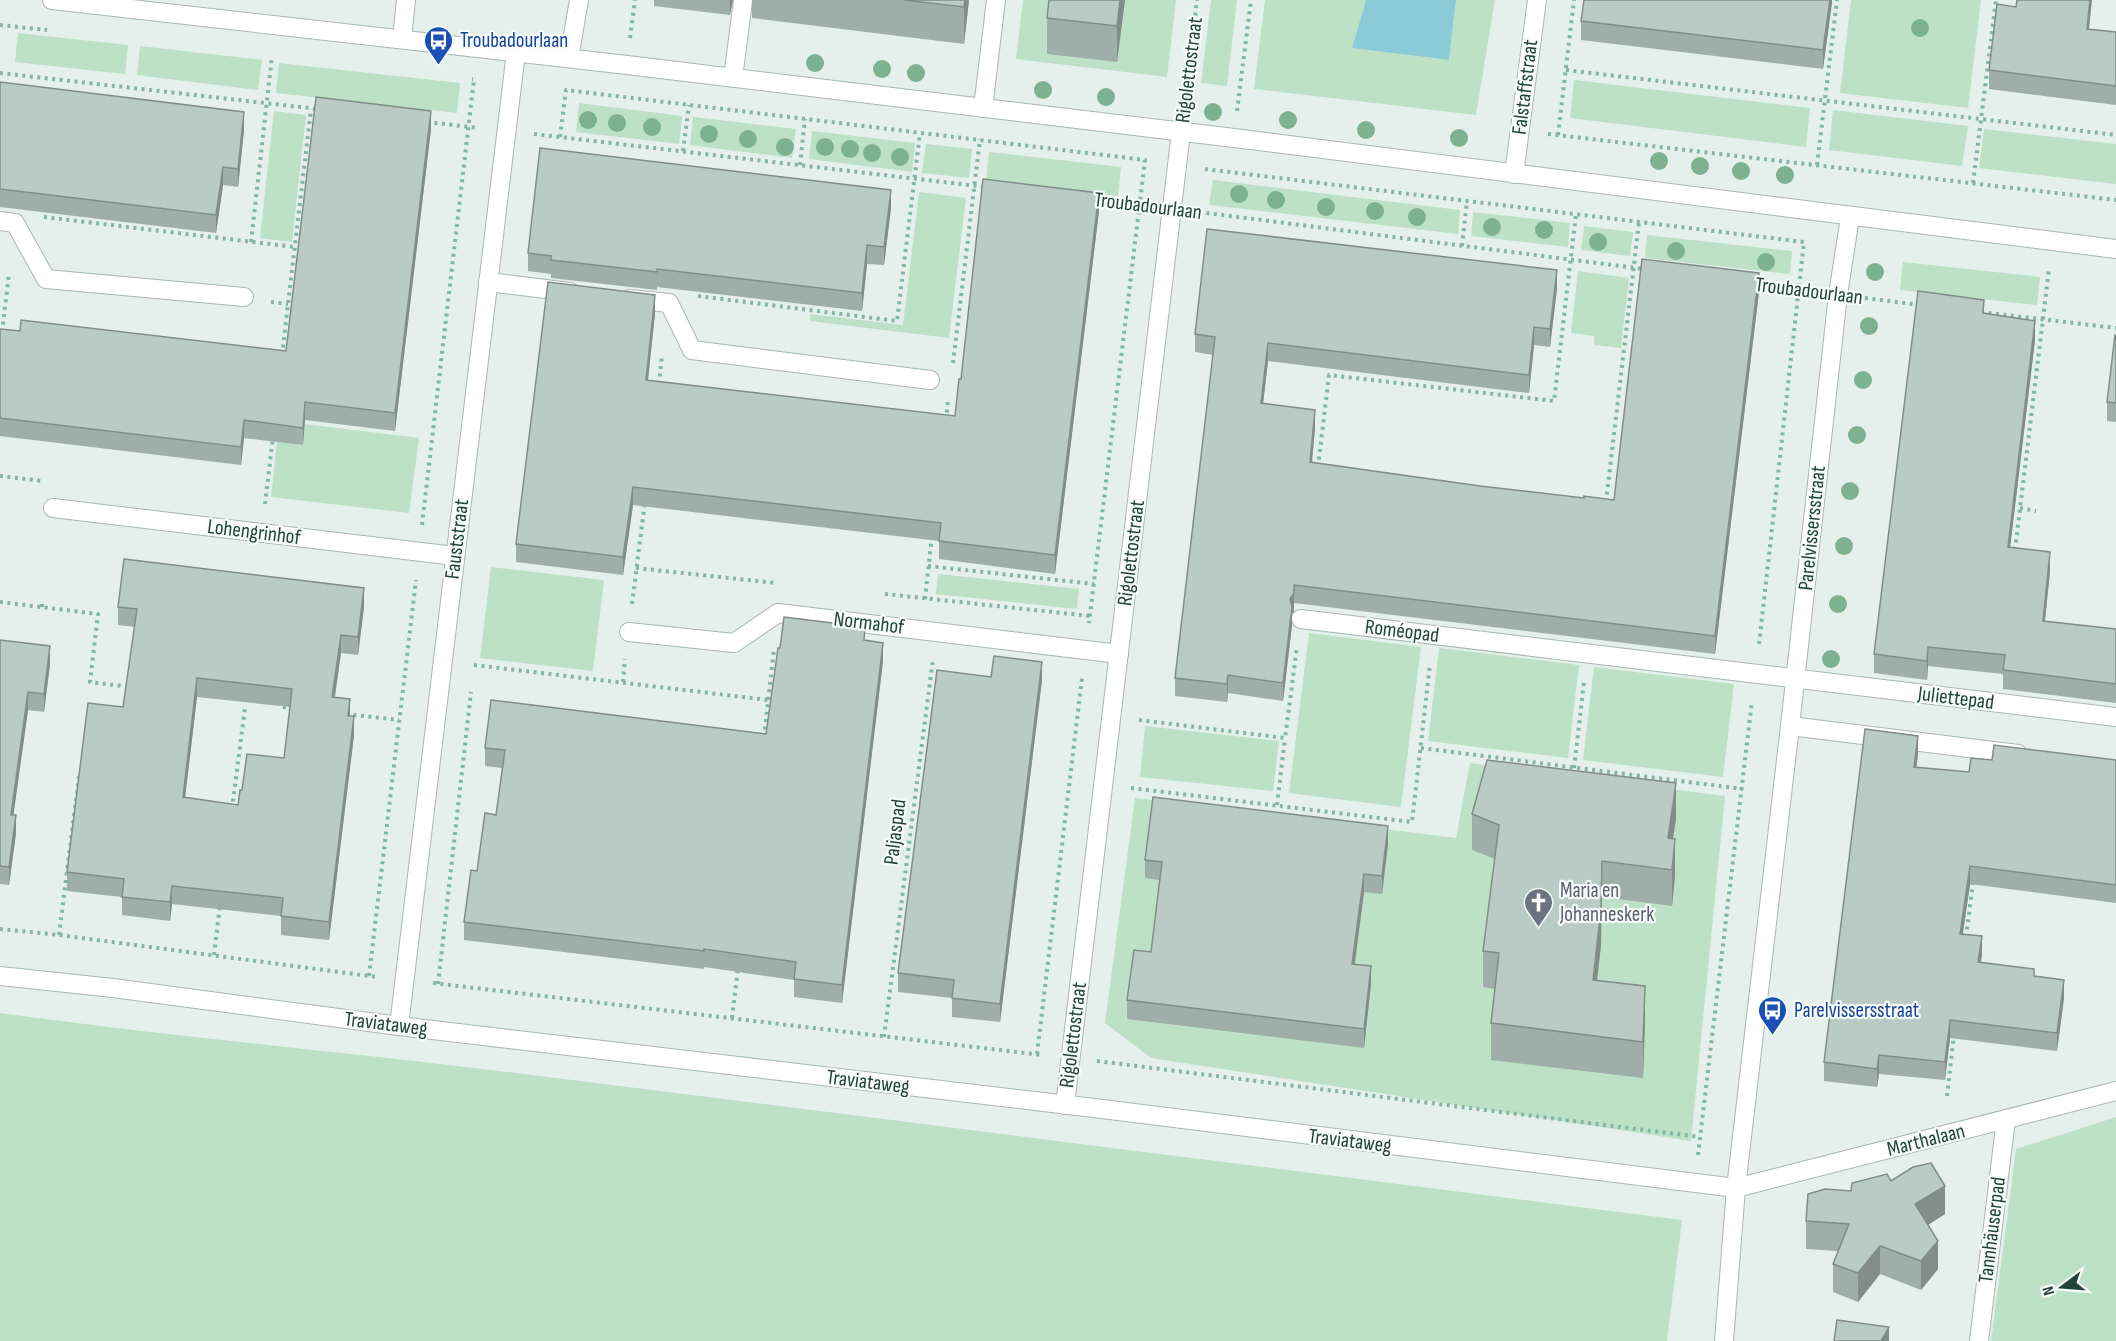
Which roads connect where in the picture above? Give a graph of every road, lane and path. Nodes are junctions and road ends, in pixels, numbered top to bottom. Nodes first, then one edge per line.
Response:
1 (52, 0) edge
2 (406, 0) edge
3 (579, 0) edge
4 (743, 0) edge
5 (996, 0) edge
6 (1197, 0) edge
7 (1251, 0) edge
8 (1537, 0) edge
9 (1574, 0) edge
10 (1837, 0) edge
11 (1996, 0) edge
12 (93, 2) edge
13 (402, 39) junction
14 (516, 52) junction
15 (272, 56) dead end
16 (569, 58) junction
17 (1566, 70) junction
18 (0, 73) edge
19 (733, 78) junction
20 (1825, 100) junction
21 (267, 103) junction
22 (689, 105) junction
23 (983, 108) junction
24 (311, 109) junction
25 (322, 110) edge
26 (805, 119) junction
27 (1981, 119) junction
28 (424, 121) edge
29 (1520, 130) junction
30 (507, 131) junction
31 (1181, 132) junction
32 (1558, 135) junction
33 (2116, 135) edge
34 (560, 137) junction
35 (1234, 138) junction
36 (980, 140) junction
37 (683, 151) junction
38 (800, 165) junction
39 (1816, 165) junction
40 (1205, 168) dead end
41 (1514, 174) junction
42 (1972, 183) junction
43 (974, 185) junction
44 (998, 188) edge
45 (1092, 199) edge
46 (2116, 200) edge
47 (1467, 201) junction
48 (1139, 205) junction
49 (1172, 209) junction
50 (1576, 214) junction
51 (1850, 217) junction
52 (8, 222) edge
53 (1639, 222) junction
54 (2052, 241) junction
55 (251, 242) junction
56 (1462, 246) junction
57 (295, 248) junction
58 (2116, 249) edge
59 (1570, 260) junction
60 (1634, 268) junction
61 (10, 269) dead end
62 (1646, 270) edge
63 (488, 282) junction
64 (1752, 284) edge
65 (1799, 290) junction
66 (586, 294) edge
67 (1838, 295) junction
68 (244, 297) dead end
69 (610, 297) edge
70 (1929, 306) edge
71 (1974, 311) edge
72 (2042, 319) junction
73 (2116, 328) edge
74 (1, 339) edge
75 (281, 363) edge
76 (952, 371) dead end
77 (930, 380) dead end
78 (949, 394) dead end
79 (945, 429) edge
80 (273, 435) edge
81 (1317, 479) edge
82 (264, 506) dead end
83 (53, 508) dead end
84 (2020, 508) junction
85 (2036, 511) dead end
86 (1604, 513) edge
87 (933, 532) edge
88 (2014, 554) edge
89 (455, 556) junction
90 (928, 566) junction
91 (1094, 584) junction
92 (925, 598) dead end
93 (42, 601) dead end
94 (0, 602) edge
95 (42, 607) junction
96 (778, 613) junction
97 (1301, 619) joint
98 (936, 631) junction
99 (629, 632) dead end
100 (1433, 635) junction
101 (1086, 650) junction
102 (1588, 653) junction
103 (1119, 654) junction
104 (474, 664) dead end
105 (1755, 674) junction
106 (1796, 679) junction
107 (134, 688) edge
108 (768, 700) junction
109 (283, 706) edge
110 (245, 708) dead end
111 (294, 708) edge
112 (341, 713) edge
113 (1111, 717) junction
114 (2116, 717) edge
115 (399, 720) dead end
116 (1790, 726) junction
117 (1285, 738) junction
118 (763, 747) edge
119 (1421, 748) junction
120 (2036, 756) edge
121 (1575, 768) junction
122 (79, 776) edge
123 (1103, 785) junction
124 (1743, 789) junction
125 (1277, 806) junction
126 (232, 814) edge
127 (1974, 873) edge
128 (221, 896) edge
129 (1970, 906) junction
130 (1978, 907) dead end
131 (0, 929) edge
132 (59, 935) junction
133 (1966, 941) edge
134 (214, 955) junction
135 (739, 959) edge
136 (0, 976) edge
137 (405, 980) junction
138 (732, 1018) junction
139 (1956, 1024) edge
140 (399, 1026) junction
141 (884, 1036) junction
142 (1037, 1054) junction
143 (1070, 1058) junction
144 (2116, 1091) edge
145 (1947, 1096) dead end
146 (1065, 1105) junction
147 (2006, 1119) junction
148 (1700, 1137) junction
149 (1695, 1184) junction
150 (1736, 1188) junction
151 (1724, 1341) edge
152 (1979, 1341) edge

1 - 12 street
2 - 13 street
3 - 16 street
4 - 19 street
5 - 23 street
6 - 31 path, Rigolettostraat
7 - 35 path
8 - 29 street, Falstaffstraat
9 - 17 path
10 - 20 path
11 - 27 path
12 - 13 street
13 - 14 street
14 - 16 street
14 - 30 street, Fauststraat
15 - 21 path
16 - 19 street
17 - 20 path
17 - 32 path
18 - 21 path
19 - 23 street
20 - 27 path
20 - 39 path
21 - 24 path
21 - 55 path
22 - 26 path
22 - 34 path
22 - 37 path
23 - 31 street
23 - 36 path
24 - 25 path
24 - 57 path
26 - 36 path
26 - 38 path
27 - 33 path
27 - 42 path
28 - 30 path
29 - 32 path
29 - 41 street, Falstaffstraat
30 - 34 path
30 - 63 street, Fauststraat
31 - 35 street
31 - 49 street, Rigolettostraat
32 - 39 path
34 - 37 path
35 - 41 street
36 - 43 path
36 - 48 path
37 - 38 path
38 - 43 path
39 - 42 path
40 - 47 path
41 - 51 street
42 - 46 path
43 - 44 path
43 - 76 path
45 - 48 path, Troubadourlaan
47 - 50 path
47 - 56 path
48 - 49 path, Troubadourlaan
48 - 91 path
49 - 56 path, Troubadourlaan
49 - 103 street, Rigolettostraat
50 - 53 path
50 - 59 path
51 - 54 street
51 - 67 street, Parelvissersstraat
52 - 55 path
52 - 68 street
53 - 60 path
53 - 65 path
54 - 58 street
54 - 72 path
55 - 57 path
56 - 59 path, Troubadourlaan
57 - 75 path
59 - 60 path, Troubadourlaan
59 - 81 path
60 - 62 path, Troubadourlaan
60 - 86 path
61 - 74 path
63 - 66 street
63 - 89 street, Fauststraat
64 - 65 path, Troubadourlaan
65 - 67 path, Troubadourlaan
65 - 105 path
67 - 70 path, Troubadourlaan
67 - 106 street, Parelvissersstraat
69 - 77 street
71 - 72 path
72 - 73 path
72 - 84 path
78 - 79 path
80 - 82 path
83 - 89 street, Lohengrinhof
84 - 85 path
84 - 88 path
87 - 90 path
89 - 137 street, Fauststraat
90 - 91 path
90 - 92 path
91 - 101 path
93 - 95 path
94 - 95 path
95 - 107 path
96 - 98 street, Normahof
96 - 99 street
96 - 108 path
97 - 100 street, Roméopad
97 - 117 path
98 - 101 street, Normahof
98 - 141 path, Paljaspad
100 - 102 street, Roméopad
100 - 119 path
101 - 103 street, Normahof
101 - 142 path
102 - 105 street, Roméopad
102 - 121 path
103 - 113 street, Rigolettostraat
104 - 108 path
105 - 106 street, Roméopad
105 - 124 path
106 - 114 street, Juliettepad
106 - 116 street, Parelvissersstraat
108 - 118 path
109 - 111 path
110 - 126 path
112 - 115 path
113 - 117 path
113 - 123 street, Rigolettostraat
116 - 120 street
116 - 150 street, Parelvissersstraat
117 - 125 path
119 - 121 path
119 - 125 path
121 - 124 path
122 - 132 path
123 - 125 path
123 - 143 street, Rigolettostraat
124 - 148 path
127 - 129 path
128 - 134 path
129 - 130 path
129 - 133 path
131 - 132 path
132 - 134 path
134 - 137 path
135 - 138 path
136 - 140 street, Traviataweg
137 - 138 path
137 - 140 street, Fauststraat
138 - 141 path
139 - 145 path
140 - 146 street, Traviataweg
141 - 142 path
142 - 143 path
143 - 146 street, Rigolettostraat
143 - 148 path
144 - 147 street, Marthalaan
146 - 149 street, Traviataweg
147 - 150 street, Marthalaan
147 - 152 street, Tannhäuserpad
148 - 149 path
149 - 150 street, Traviataweg
150 - 151 street, Parelvissersstraat

